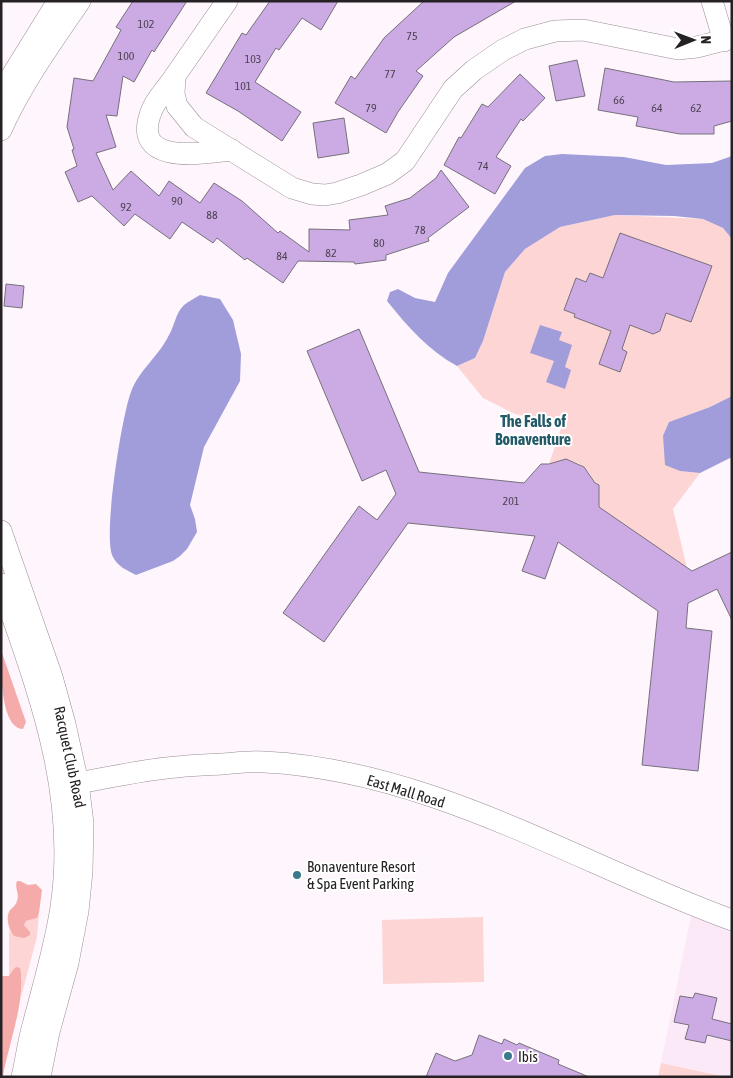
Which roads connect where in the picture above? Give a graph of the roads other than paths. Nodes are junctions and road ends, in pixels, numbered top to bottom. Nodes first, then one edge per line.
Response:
1 (58, 1) edge
2 (80, 1) edge
3 (227, 1) edge
4 (712, 1) edge
5 (728, 40) edge
6 (175, 76) junction
7 (1, 93) edge
8 (1, 130) edge
9 (232, 150) junction
10 (1, 531) edge
11 (1, 584) edge
12 (70, 785) junction
13 (732, 920) edge
14 (22, 1077) edge
15 (40, 1077) edge

1 - 7 street
2 - 8 street
3 - 6 street
4 - 5 street
5 - 9 street
6 - 9 street
6 - 9 street
10 - 12 street, Racquet Club Road
11 - 12 street, Racquet Club Road
12 - 13 street, East Mall Road
12 - 14 street, Racquet Club Road
12 - 15 street, Racquet Club Road

